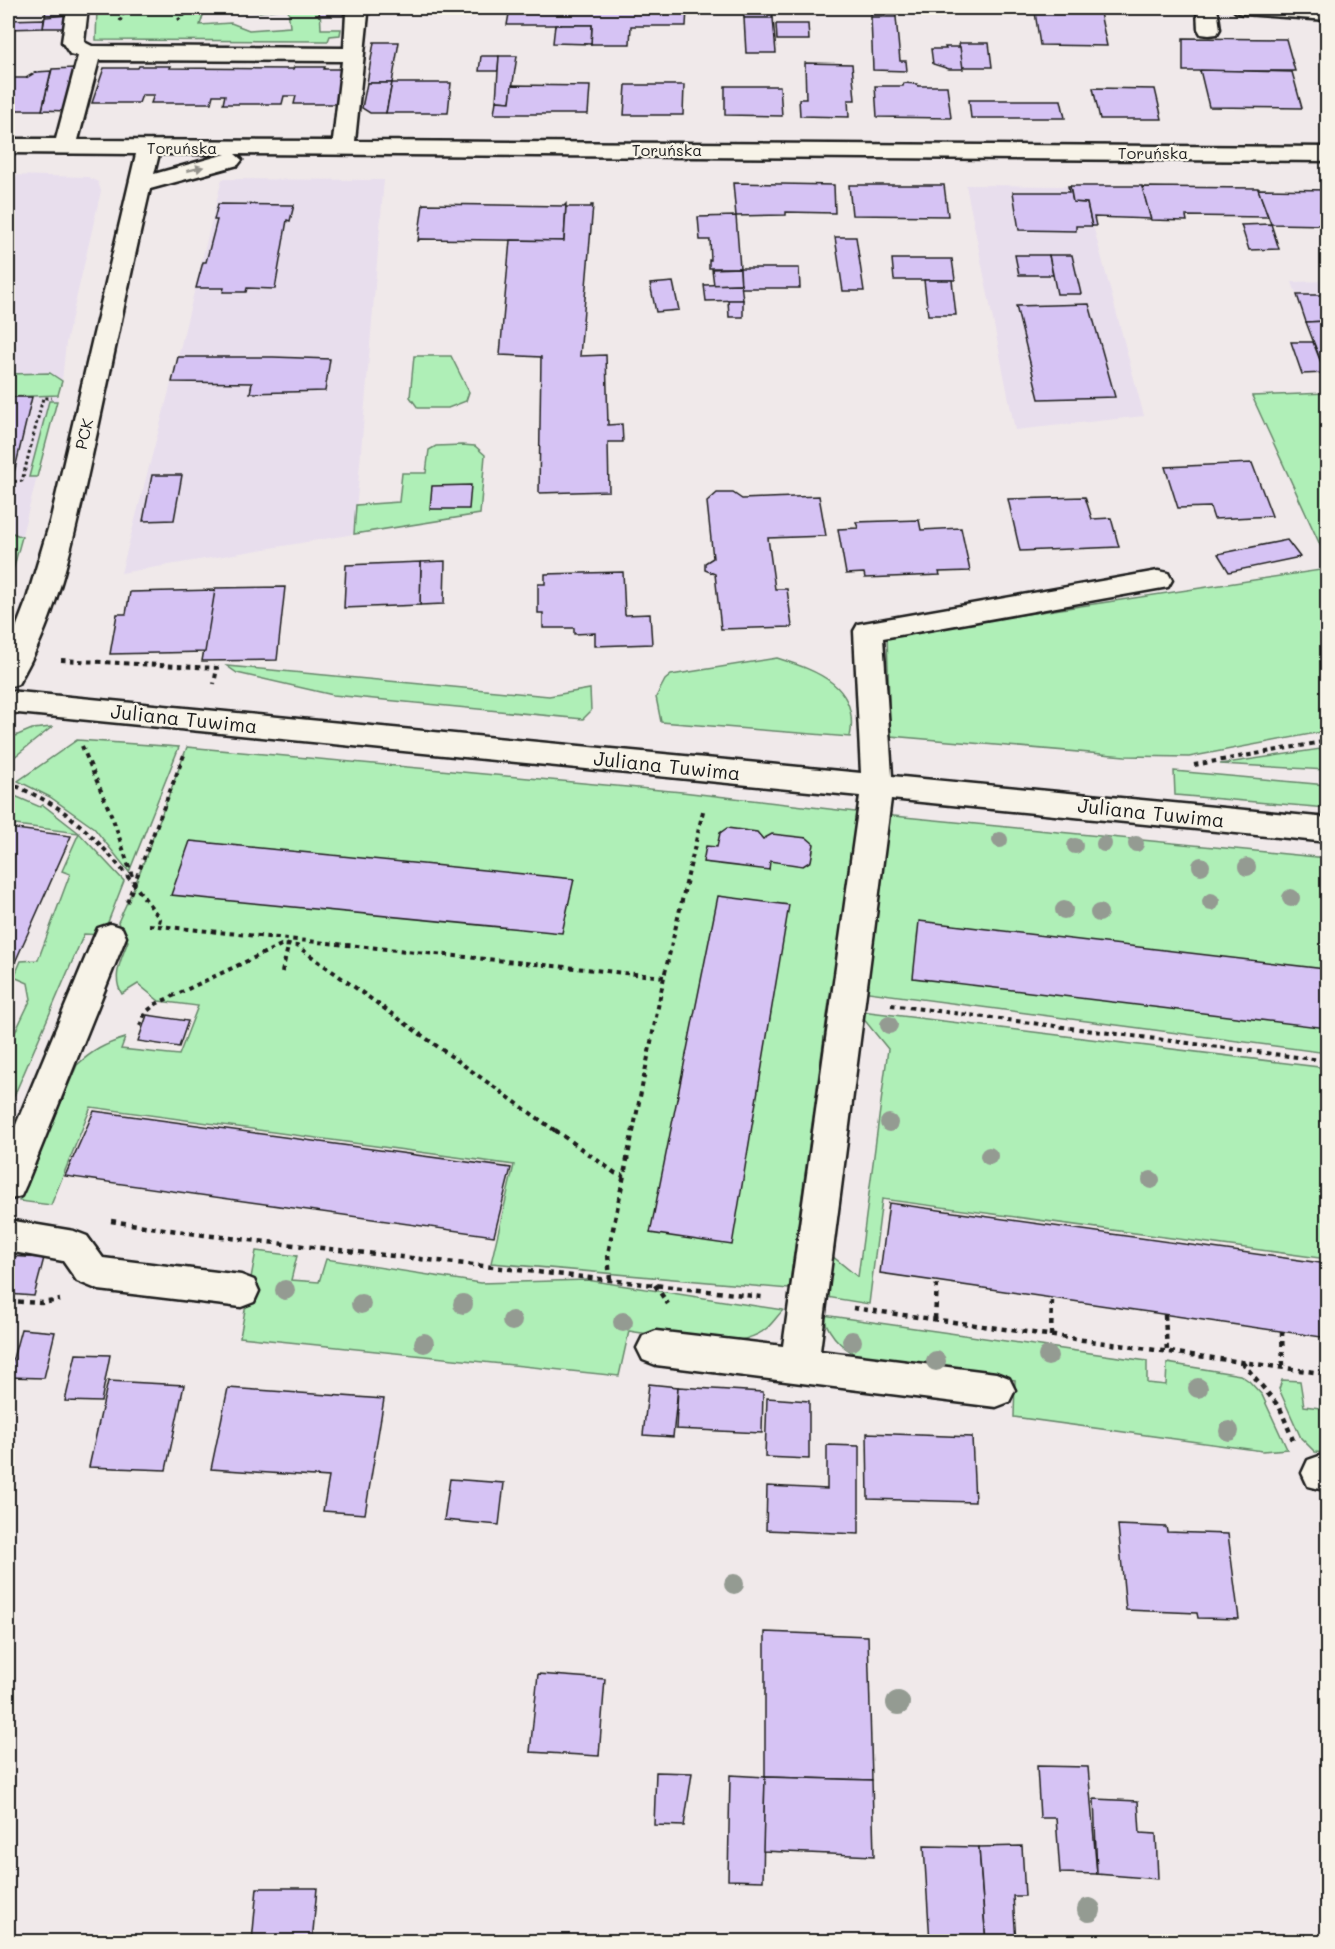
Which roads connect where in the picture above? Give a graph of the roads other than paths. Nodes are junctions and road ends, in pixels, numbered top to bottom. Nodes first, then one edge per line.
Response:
1 (77, 8) edge
2 (1207, 8) edge
3 (1243, 8) edge
4 (357, 14) dead end
5 (1328, 14) edge
6 (1209, 29) dead end
7 (90, 53) junction
8 (354, 55) junction
9 (8, 146) edge
10 (65, 147) junction
11 (149, 148) junction
12 (289, 148) junction
13 (343, 149) junction
14 (1328, 154) edge
15 (139, 185) junction
16 (1158, 580) dead end
17 (20, 620) edge
18 (8, 676) edge
19 (8, 702) edge
20 (877, 786) junction
21 (1328, 830) edge
22 (124, 931) road end
23 (8, 1185) edge
24 (8, 1236) edge
25 (241, 1292) dead end
26 (656, 1348) dead end
27 (799, 1365) junction
28 (996, 1390) dead end

1 - 7 street
2 - 6 street
3 - 5 street
4 - 8 street
7 - 8 street
7 - 10 street
8 - 13 street
9 - 10 street, Toruńska
10 - 11 street, Toruńska
11 - 12 street, Toruńska
11 - 15 street, PCK
12 - 13 street, Toruńska
15 -> 12 street
13 - 14 street, Toruńska
15 - 17 street, PCK
16 - 20 street
17 - 18 street, PCK
19 - 20 street, Juliana Tuwima
20 - 21 street, Juliana Tuwima
20 - 27 street
22 - 23 street
24 - 25 street
26 - 27 street
27 - 28 street

